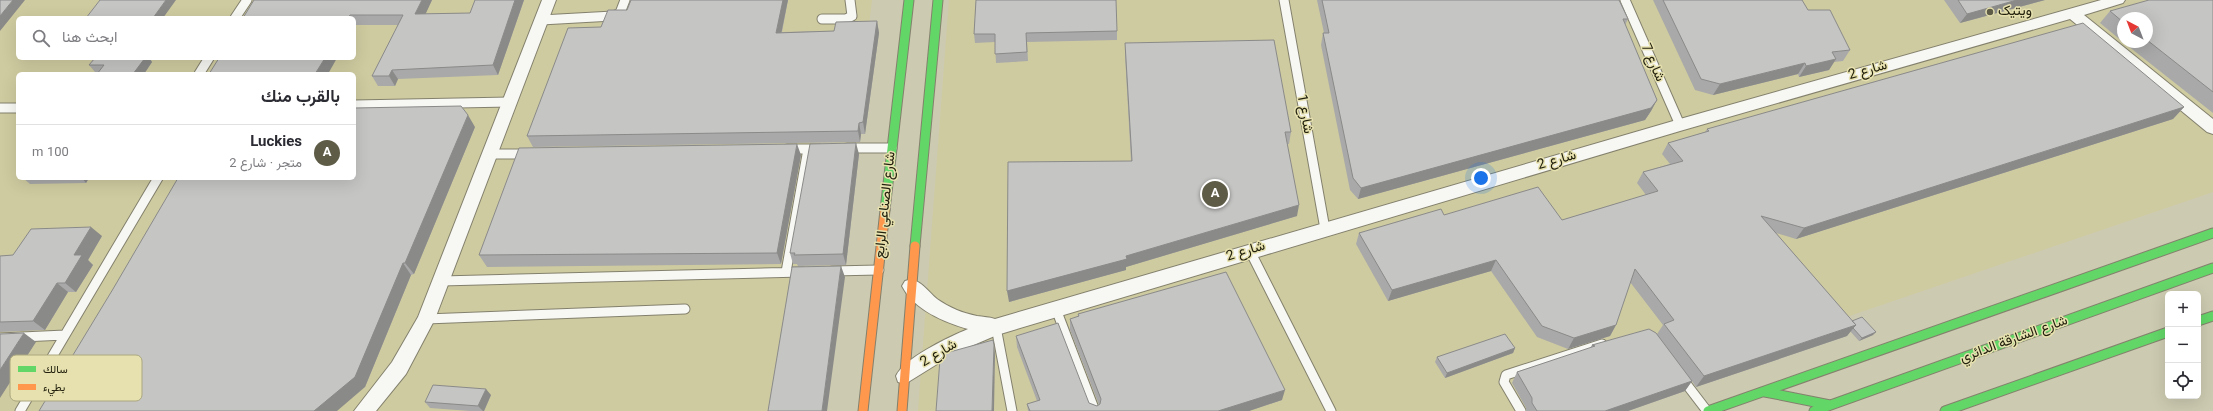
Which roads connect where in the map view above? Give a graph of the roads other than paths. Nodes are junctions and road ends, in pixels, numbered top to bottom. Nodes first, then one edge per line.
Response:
1 (247, 0) edge
2 (549, 0) edge
3 (625, 0) edge
4 (850, 0) edge
5 (909, 0) edge
6 (938, 0) edge
7 (1284, 0) edge
8 (1625, 0) edge
9 (2118, 0) edge
10 (2072, 13) junction
11 (237, 16) edge
12 (822, 19) dead end
13 (541, 20) junction
14 (208, 60) edge
15 (200, 72) edge
16 (510, 102) junction
17 (356, 105) edge
18 (0, 108) edge
19 (16, 108) edge
20 (1680, 125) junction
21 (2213, 128) edge
22 (892, 148) junction
23 (808, 149) junction
24 (776, 150) edge
25 (490, 154) junction
26 (537, 154) edge
27 (157, 180) edge
28 (1324, 229) junction
29 (2213, 233) edge
30 (1250, 251) junction
31 (2213, 268) edge
32 (879, 270) junction
33 (786, 272) junction
34 (441, 281) junction
35 (911, 286) junction
36 (685, 309) dead end
37 (1056, 309) junction
38 (2213, 316) edge
39 (426, 319) junction
40 (2201, 320) edge
41 (996, 327) junction
42 (2165, 333) edge
43 (65, 335) junction
44 (0, 338) edge
45 (1615, 340) edge
46 (53, 355) edge
47 (1675, 369) edge
48 (905, 376) junction
49 (1765, 392) junction
50 (26, 401) edge
51 (1830, 405) junction
52 (20, 411) edge
53 (364, 411) edge
54 (863, 411) edge
55 (902, 411) edge
56 (1012, 411) edge
57 (1095, 411) edge
58 (1331, 411) edge
59 (1521, 411) edge
60 (1707, 411) edge
61 (1814, 411) edge
62 (1945, 411) edge

1 - 11 lane
2 - 13 street
3 - 13 lane
4 - 12 lane
5 - 22 main road, شارع الصناعي الرابع
6 - 35 main road
7 - 28 lane, شارع 1
8 - 20 lane, شارع 7
9 - 10 street, شارع 2
10 - 20 street, شارع 2
10 - 21 street
13 - 16 street
14 - 15 lane
16 - 17 lane
16 - 25 street
18 - 19 lane
20 - 28 street, شارع 2
22 - 23 lane
22 - 32 main road, شارع الصناعي الرابع
23 - 24 lane
23 - 33 lane
25 - 26 lane
25 - 34 street
27 - 43 lane
28 - 30 street, شارع 2
29 - 49 main road
30 - 37 street, شارع 2
30 - 58 lane
31 - 51 main road, شارع الشارقة الدائري
32 - 33 lane
32 - 54 main road, شارع الصناعي الرابع
33 - 34 lane
34 - 39 street
35 - 41 street, شارع 2
35 - 48 main road
36 - 39 lane
37 - 41 street, شارع 2
37 - 57 lane
38 - 40 main road
39 - 53 street
41 - 48 street, شارع 2
41 - 56 lane
42 - 62 main road
43 - 44 lane
43 - 46 lane
45 - 59 lane
47 - 60 lane
48 - 55 main road
49 - 51 main road
49 - 60 main road
50 - 52 lane
51 - 61 main road, شارع الشارقة الدائري

